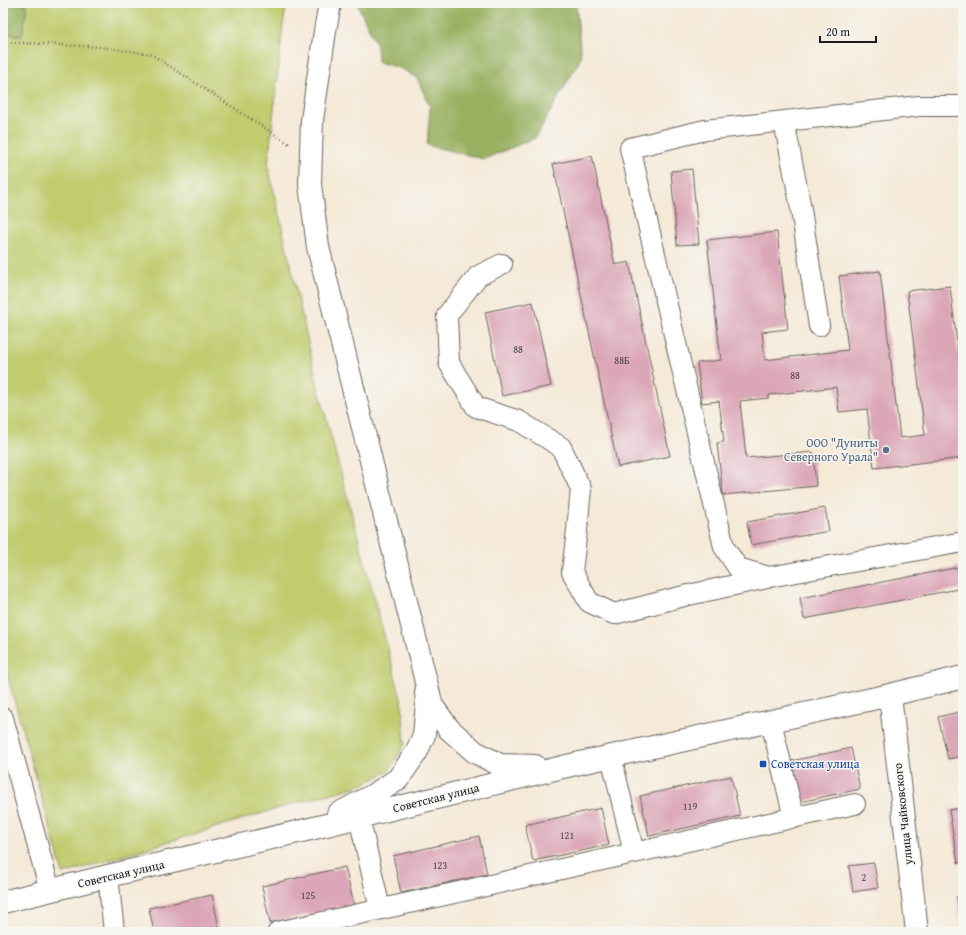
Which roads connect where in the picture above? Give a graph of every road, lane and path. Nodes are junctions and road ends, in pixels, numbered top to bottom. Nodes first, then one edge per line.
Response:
1 (330, 3) edge
2 (3, 42) edge
3 (963, 106) edge
4 (784, 121) junction
5 (311, 158) junction
6 (502, 264) dead end
7 (819, 326) dead end
8 (963, 542) edge
9 (769, 578) junction
10 (426, 677) junction
11 (963, 677) edge
12 (890, 695) junction
13 (3, 718) edge
14 (771, 721) junction
15 (611, 756) junction
16 (571, 765) junction
17 (855, 804) dead end
18 (359, 817) junction
19 (794, 818) junction
20 (310, 829) junction
21 (634, 853) junction
22 (108, 876) junction
23 (50, 891) junction
24 (3, 902) edge
25 (380, 910) junction
26 (114, 932) edge
27 (278, 932) edge
28 (917, 932) edge

1 - 5 main road
2 - 5 path
3 - 4 street
4 - 7 street
4 - 9 street
5 - 10 main road
6 - 9 street
8 - 9 street
10 - 16 main road
10 - 20 main road
11 - 12 main road, Советская улица
12 - 14 main road, Советская улица
12 - 28 main road, улица Чайковского
13 - 23 street
14 - 15 main road, Советская улица
14 - 19 street
15 - 16 main road, Советская улица
15 - 21 street
16 - 18 main road, Советская улица
17 - 19 street
18 - 20 main road, Советская улица
18 - 25 street
19 - 21 street
20 - 22 main road, Советская улица
21 - 25 street
22 - 23 main road, Советская улица
22 - 26 street
23 - 24 main road, Советская улица
25 - 27 street

